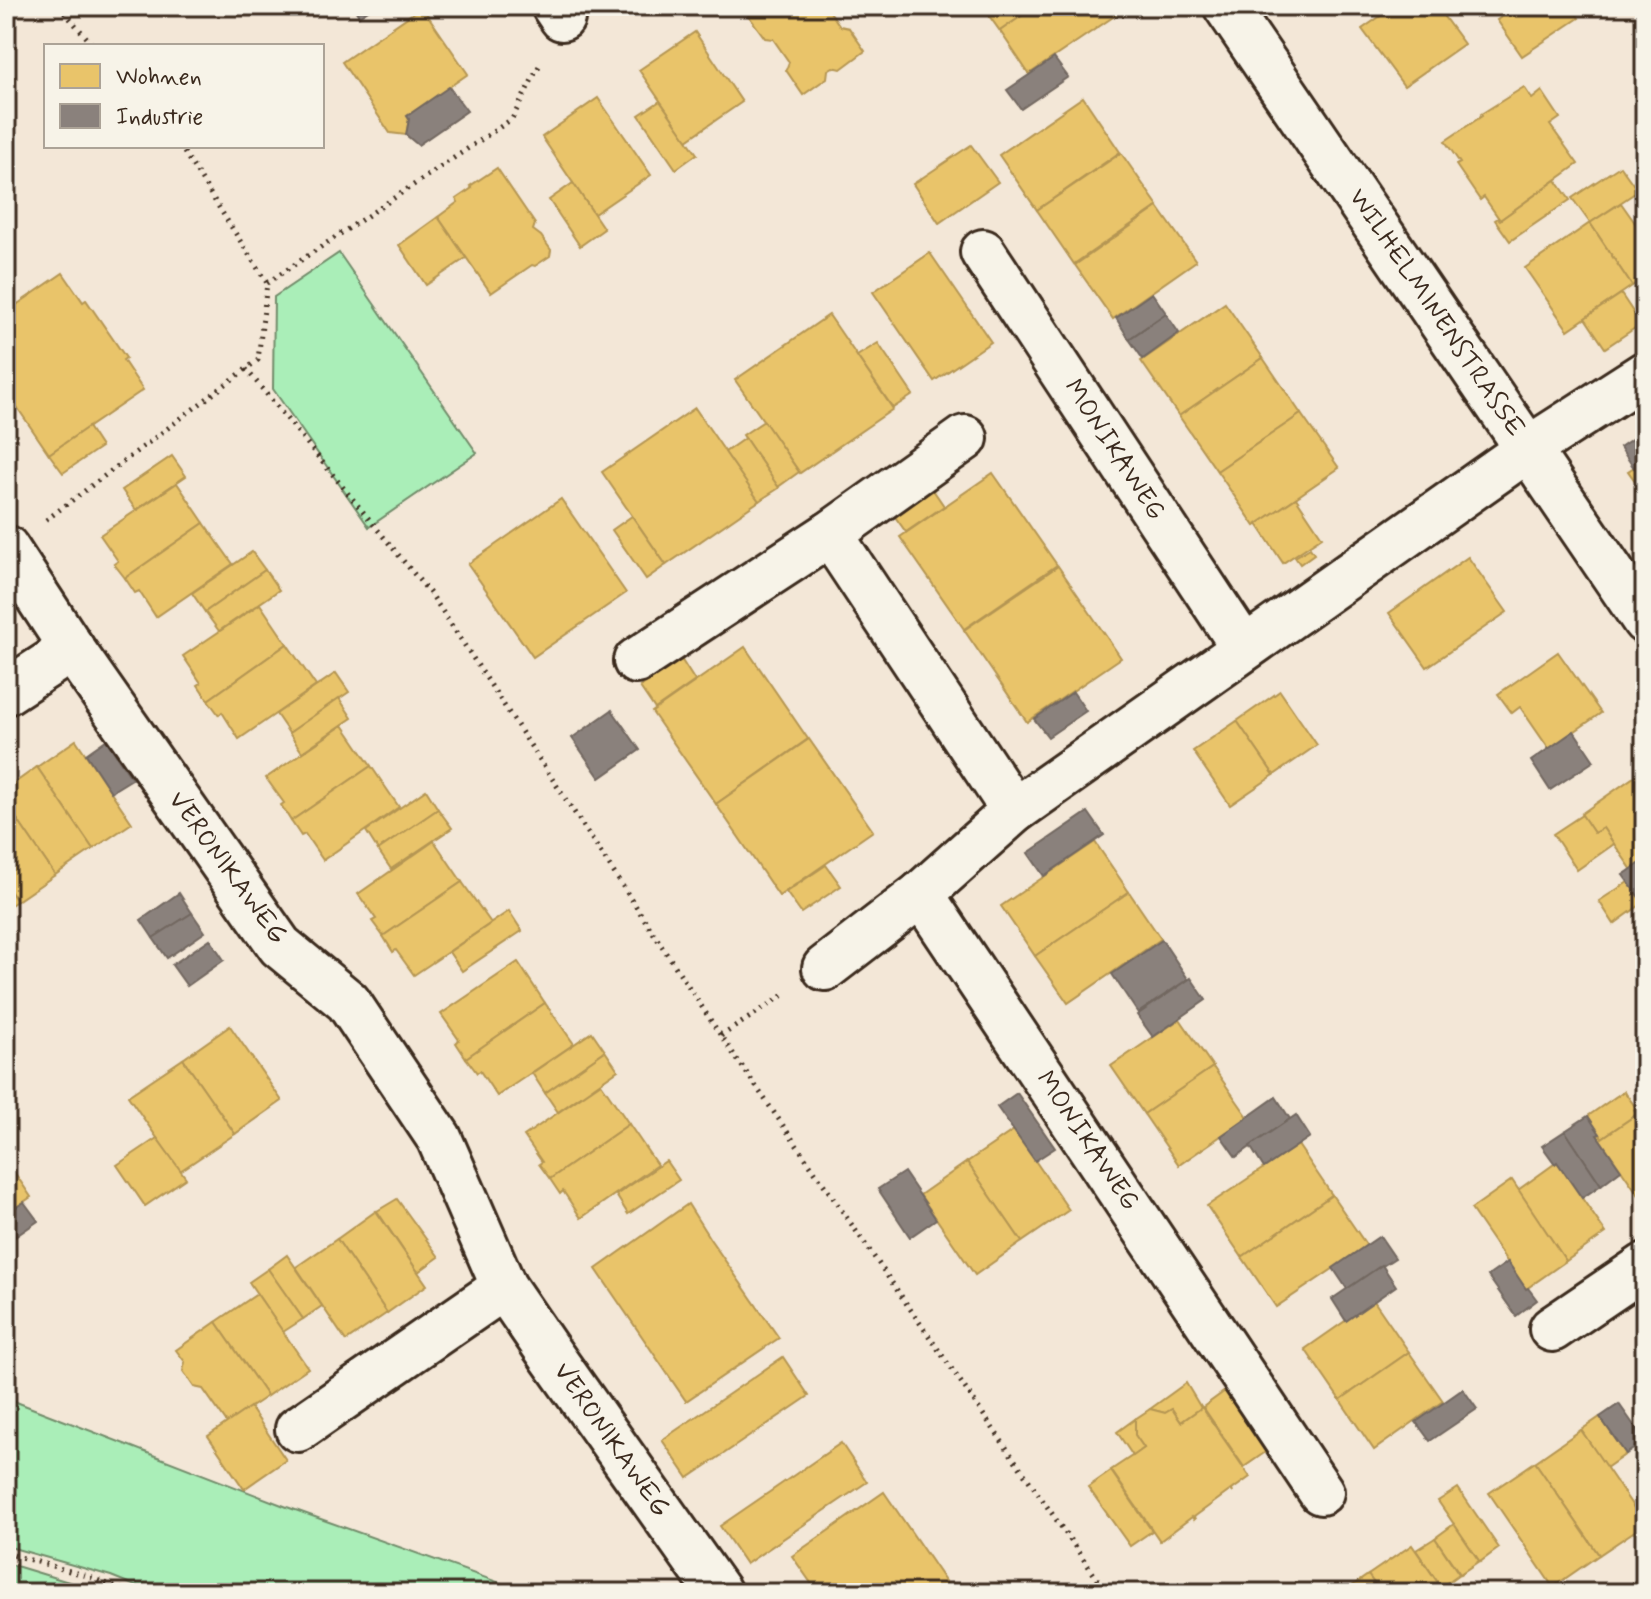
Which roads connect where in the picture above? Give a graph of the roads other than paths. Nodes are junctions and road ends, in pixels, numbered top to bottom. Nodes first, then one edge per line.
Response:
1 (1226, 6) edge
2 (983, 252) dead end
3 (1645, 374) edge
4 (965, 438) dead end
5 (1528, 449) junction
6 (830, 534) junction
7 (7, 549) edge
8 (1645, 621) edge
9 (1244, 648) junction
10 (72, 649) junction
11 (636, 661) dead end
12 (6, 692) edge
13 (1014, 811) junction
14 (921, 894) junction
15 (825, 968) road end
16 (1645, 1266) edge
17 (504, 1287) junction
18 (1552, 1329) dead end
19 (298, 1429) dead end
20 (1321, 1492) dead end
21 (719, 1593) edge

1 - 5 street, WILHELMINENSTRASSE
2 - 9 street, MONIKAWEG
3 - 5 street
4 - 6 street
5 - 8 street, WILHELMINENSTRASSE
5 - 9 street
6 - 11 street
6 - 13 street
7 - 10 street, VERONIKAWEG
9 - 13 street
10 - 12 street
10 - 17 street, VERONIKAWEG
13 - 14 street
14 - 15 street
14 - 20 street, MONIKAWEG
16 - 18 street
17 - 19 street
17 - 21 street, VERONIKAWEG

